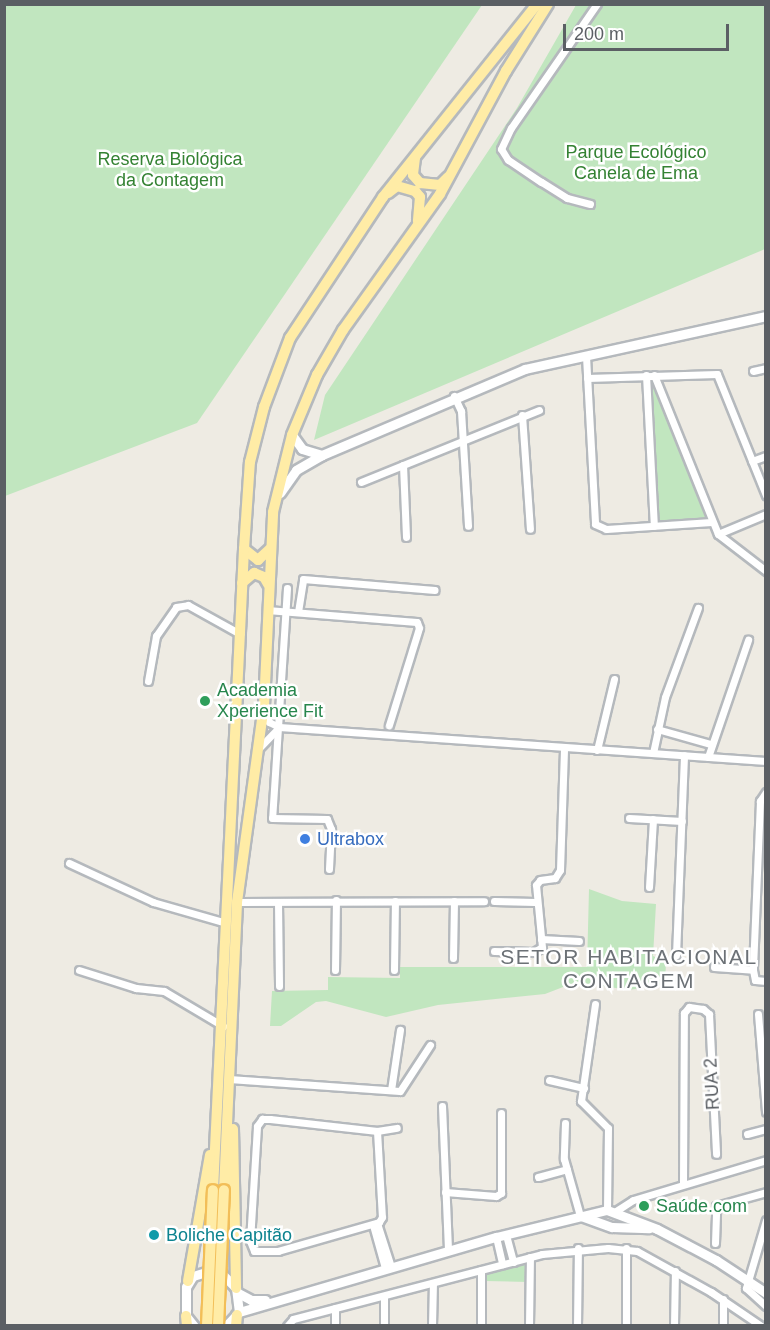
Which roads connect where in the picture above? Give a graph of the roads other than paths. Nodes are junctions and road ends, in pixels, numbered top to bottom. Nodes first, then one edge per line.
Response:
1 (537, 4) edge
2 (548, 4) edge
3 (597, 4) edge
4 (417, 152) junction
5 (453, 172) junction
6 (383, 197) junction
7 (590, 204) dead end
8 (416, 226) junction
9 (765, 316) edge
10 (586, 356) junction
11 (765, 368) edge
12 (753, 371) dead end
13 (650, 375) junction
14 (587, 378) junction
15 (454, 396) junction
16 (539, 410) dead end
17 (522, 415) junction
18 (292, 435) junction
19 (463, 439) junction
20 (322, 455) junction
21 (765, 456) edge
22 (752, 461) junction
23 (403, 465) junction
24 (361, 482) dead end
25 (765, 495) edge
26 (276, 501) junction
27 (765, 514) edge
28 (712, 522) junction
29 (468, 526) dead end
30 (654, 526) junction
31 (530, 529) dead end
32 (718, 534) junction
33 (406, 537) dead end
34 (244, 549) junction
35 (270, 549) junction
36 (765, 571) edge
37 (242, 583) junction
38 (268, 585) junction
39 (287, 588) dead end
40 (435, 590) dead end
41 (698, 608) dead end
42 (267, 610) junction
43 (286, 611) junction
44 (298, 612) junction
45 (240, 634) junction
46 (748, 640) dead end
47 (614, 680) dead end
48 (148, 681) dead end
49 (264, 706) junction
50 (389, 725) dead end
51 (279, 728) junction
52 (657, 729) junction
53 (711, 744) junction
54 (259, 748) junction
55 (564, 748) junction
56 (597, 750) junction
57 (653, 753) junction
58 (684, 755) junction
59 (708, 757) junction
60 (765, 761) edge
61 (765, 792) edge
62 (629, 818) dead end
63 (653, 819) junction
64 (682, 821) junction
65 (69, 863) dead end
66 (329, 869) dead end
67 (649, 887) dead end
68 (336, 900) junction
69 (395, 901) junction
70 (454, 901) junction
71 (484, 901) dead end
72 (494, 901) dead end
73 (237, 902) junction
74 (278, 902) junction
75 (535, 902) junction
76 (226, 923) junction
77 (541, 939) junction
78 (579, 941) dead end
79 (494, 951) dead end
80 (676, 955) dead end
81 (453, 958) dead end
82 (714, 967) dead end
83 (79, 970) dead end
84 (335, 970) dead end
85 (394, 970) dead end
86 (753, 970) junction
87 (765, 981) edge
88 (279, 986) dead end
89 (596, 1004) dead end
90 (758, 1014) dead end
91 (223, 1026) junction
92 (400, 1030) dead end
93 (430, 1045) dead end
94 (549, 1080) dead end
95 (229, 1082) junction
96 (584, 1088) junction
97 (391, 1090) junction
98 (442, 1106) dead end
99 (765, 1112) edge
100 (501, 1113) dead end
101 (565, 1124) dead end
102 (218, 1126) junction
103 (397, 1128) dead end
104 (765, 1129) edge
105 (377, 1131) junction
106 (747, 1134) dead end
107 (716, 1154) dead end
108 (765, 1161) edge
109 (567, 1169) junction
110 (538, 1177) dead end
111 (683, 1184) junction
112 (218, 1190) junction
113 (445, 1192) junction
114 (765, 1192) edge
115 (627, 1202) junction
116 (609, 1211) junction
117 (627, 1215) junction
118 (580, 1216) junction
119 (765, 1220) edge
120 (375, 1224) junction
121 (604, 1225) junction
122 (624, 1227) junction
123 (657, 1228) junction
124 (506, 1235) junction
125 (496, 1237) junction
126 (763, 1239) edge
127 (715, 1243) dead end
128 (578, 1248) junction
129 (626, 1248) junction
130 (447, 1251) junction
131 (530, 1257) junction
132 (513, 1262) junction
133 (502, 1264) junction
134 (388, 1268) junction
135 (481, 1270) junction
136 (675, 1271) junction
137 (188, 1281) junction
138 (748, 1281) junction
139 (433, 1283) junction
140 (237, 1290) junction
141 (765, 1293) edge
142 (384, 1296) junction
143 (282, 1298) junction
144 (723, 1299) junction
145 (765, 1306) edge
146 (335, 1308) junction
147 (237, 1317) edge
148 (186, 1321) edge
149 (194, 1326) edge
150 (207, 1326) edge
151 (218, 1326) edge
152 (226, 1326) edge
153 (287, 1326) edge
154 (335, 1326) edge
155 (384, 1326) edge
156 (432, 1326) edge
157 (481, 1326) edge
158 (529, 1326) edge
159 (577, 1326) edge
160 (626, 1326) edge
161 (674, 1326) edge
162 (723, 1326) edge
163 (761, 1326) edge

1 - 4 main road
2 - 5 main road
3 - 7 street
4 - 5 main road
4 - 6 main road
5 - 8 main road
6 - 8 main road
6 - 34 main road
8 - 18 main road
9 - 10 main road
10 - 14 street
10 - 15 main road
11 - 12 street
13 - 14 street
13 - 22 street
13 - 28 street
13 - 30 street
14 - 30 street
15 - 19 street
15 - 20 main road
16 - 17 street
17 - 19 street
17 - 31 street
18 - 20 main road
18 - 26 main road
19 - 23 street
19 - 29 street
20 - 26 main road
21 - 22 street
22 - 25 street
23 - 24 street
23 - 33 street
26 - 35 main road
27 - 32 street
28 - 30 street
28 - 32 street
32 - 36 street
34 - 35 main road
34 - 37 main road
35 - 38 main road
37 - 38 main road
37 - 45 main road
38 - 42 main road
39 - 43 street
40 - 44 street
41 - 52 street
42 - 43 street
42 - 49 main road
43 - 44 street
43 - 51 street
44 - 50 street
45 - 48 street
45 - 76 main road
46 - 53 street
47 - 56 street
49 - 51 street
49 - 54 main road
51 - 54 street
51 - 55 street
51 - 66 street
52 - 53 street
52 - 57 street
53 - 59 street
54 - 73 main road
55 - 56 street
55 - 75 street
56 - 57 street
57 - 58 street
58 - 59 street
58 - 64 street
59 - 60 street
61 - 86 street
62 - 63 street
63 - 64 street
63 - 67 street
64 - 80 street
65 - 76 street
68 - 69 street
68 - 74 street
68 - 84 street
69 - 70 street
69 - 85 street
70 - 71 street
70 - 81 street
72 - 75 street
73 - 74 street
73 - 95 main road
74 - 88 street
75 - 77 street
76 - 91 main road
77 - 78 street
77 - 79 street
82 - 86 street
83 - 91 street
86 - 87 street
89 - 96 street
90 - 99 street
91 - 102 main road
92 - 97 street
93 - 97 street
94 - 96 street
95 - 97 street
95 - 112 main road
95 - 140 main road
96 - 116 street
98 - 113 street
100 - 113 street
101 - 109 street
102 - 112 main road
102 - 137 main road
103 - 105 street
104 - 106 street
105 - 120 street
105 - 120 street
107 - 111 street, RUA 2
108 - 111 street
109 - 110 street
109 - 118 street
111 - 115 street
112 - 150 main road, bridge
112 - 151 main road, bridge
113 - 130 street
114 - 127 street
115 - 116 street
115 - 117 street
116 - 117 main road
116 - 118 main road
116 - 121 main road
117 - 122 main road
117 - 123 main road
118 - 121 main road
118 - 124 main road
119 - 126 street
120 - 134 street
121 - 122 main road
122 - 123 main road
123 - 138 main road
124 - 125 main road
124 - 132 street
125 - 130 main road
125 - 133 street
126 - 138 street
128 - 129 street
128 - 131 street
128 - 159 street
129 - 136 street
129 - 160 street
130 - 134 main road
131 - 132 street
131 - 158 street
132 - 133 street
133 - 135 street
134 - 143 main road
135 - 139 street
135 - 157 street
136 - 144 street
136 - 161 street
137 - 140 main road
137 - 148 main road
138 - 141 main road
138 - 145 street
139 - 142 street
139 - 156 street
140 - 143 main road
140 - 147 main road
142 - 146 street
142 - 155 street
143 - 147 main road
144 - 162 street
144 - 163 street
146 - 153 street
146 - 154 street
147 - 152 main road
148 - 149 main road

